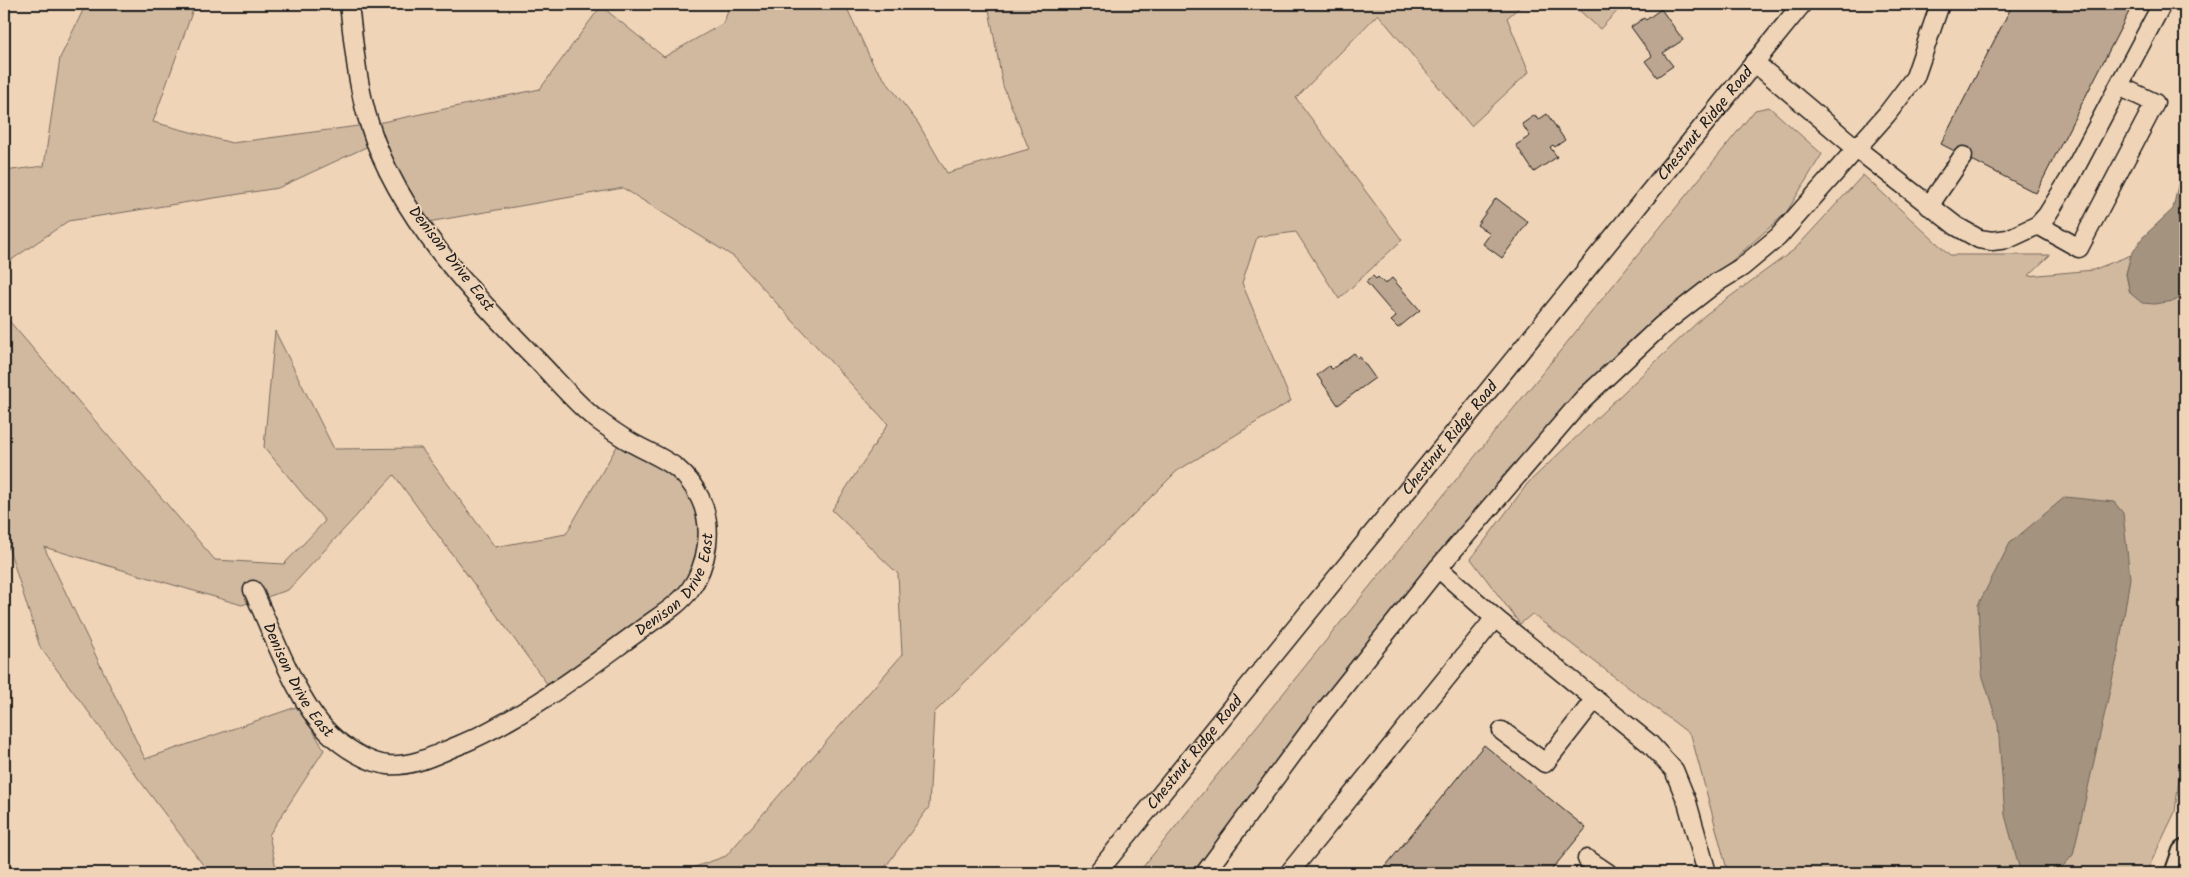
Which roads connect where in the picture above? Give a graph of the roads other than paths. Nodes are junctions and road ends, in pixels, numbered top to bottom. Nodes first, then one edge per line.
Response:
1 (349, 4) edge
2 (1802, 4) edge
3 (1940, 4) edge
4 (2162, 4) edge
5 (1754, 62) junction
6 (2119, 86) junction
7 (1857, 149) junction
8 (1963, 156) dead end
9 (1929, 206) junction
10 (2038, 225) junction
11 (1438, 568) junction
12 (253, 590) dead end
13 (1495, 618) junction
14 (1595, 699) junction
15 (1502, 732) dead end
16 (2185, 853) edge
17 (1587, 859) dead end
18 (1098, 873) edge
19 (1204, 873) edge
20 (1289, 873) edge
21 (1608, 873) edge
22 (1707, 873) edge
23 (2178, 873) edge

1 - 12 street, Denison Drive East
2 - 5 street, Chestnut Ridge Road
3 - 7 street
4 - 6 street
5 - 7 street
5 - 18 street, Chestnut Ridge Road
6 - 10 street
6 - 10 street
7 - 9 street
7 - 11 street
8 - 9 street
9 - 10 street
11 - 13 street
11 - 19 street
13 - 14 street
13 - 20 street
14 - 15 street
14 - 22 street
16 - 23 highway
17 - 21 street

